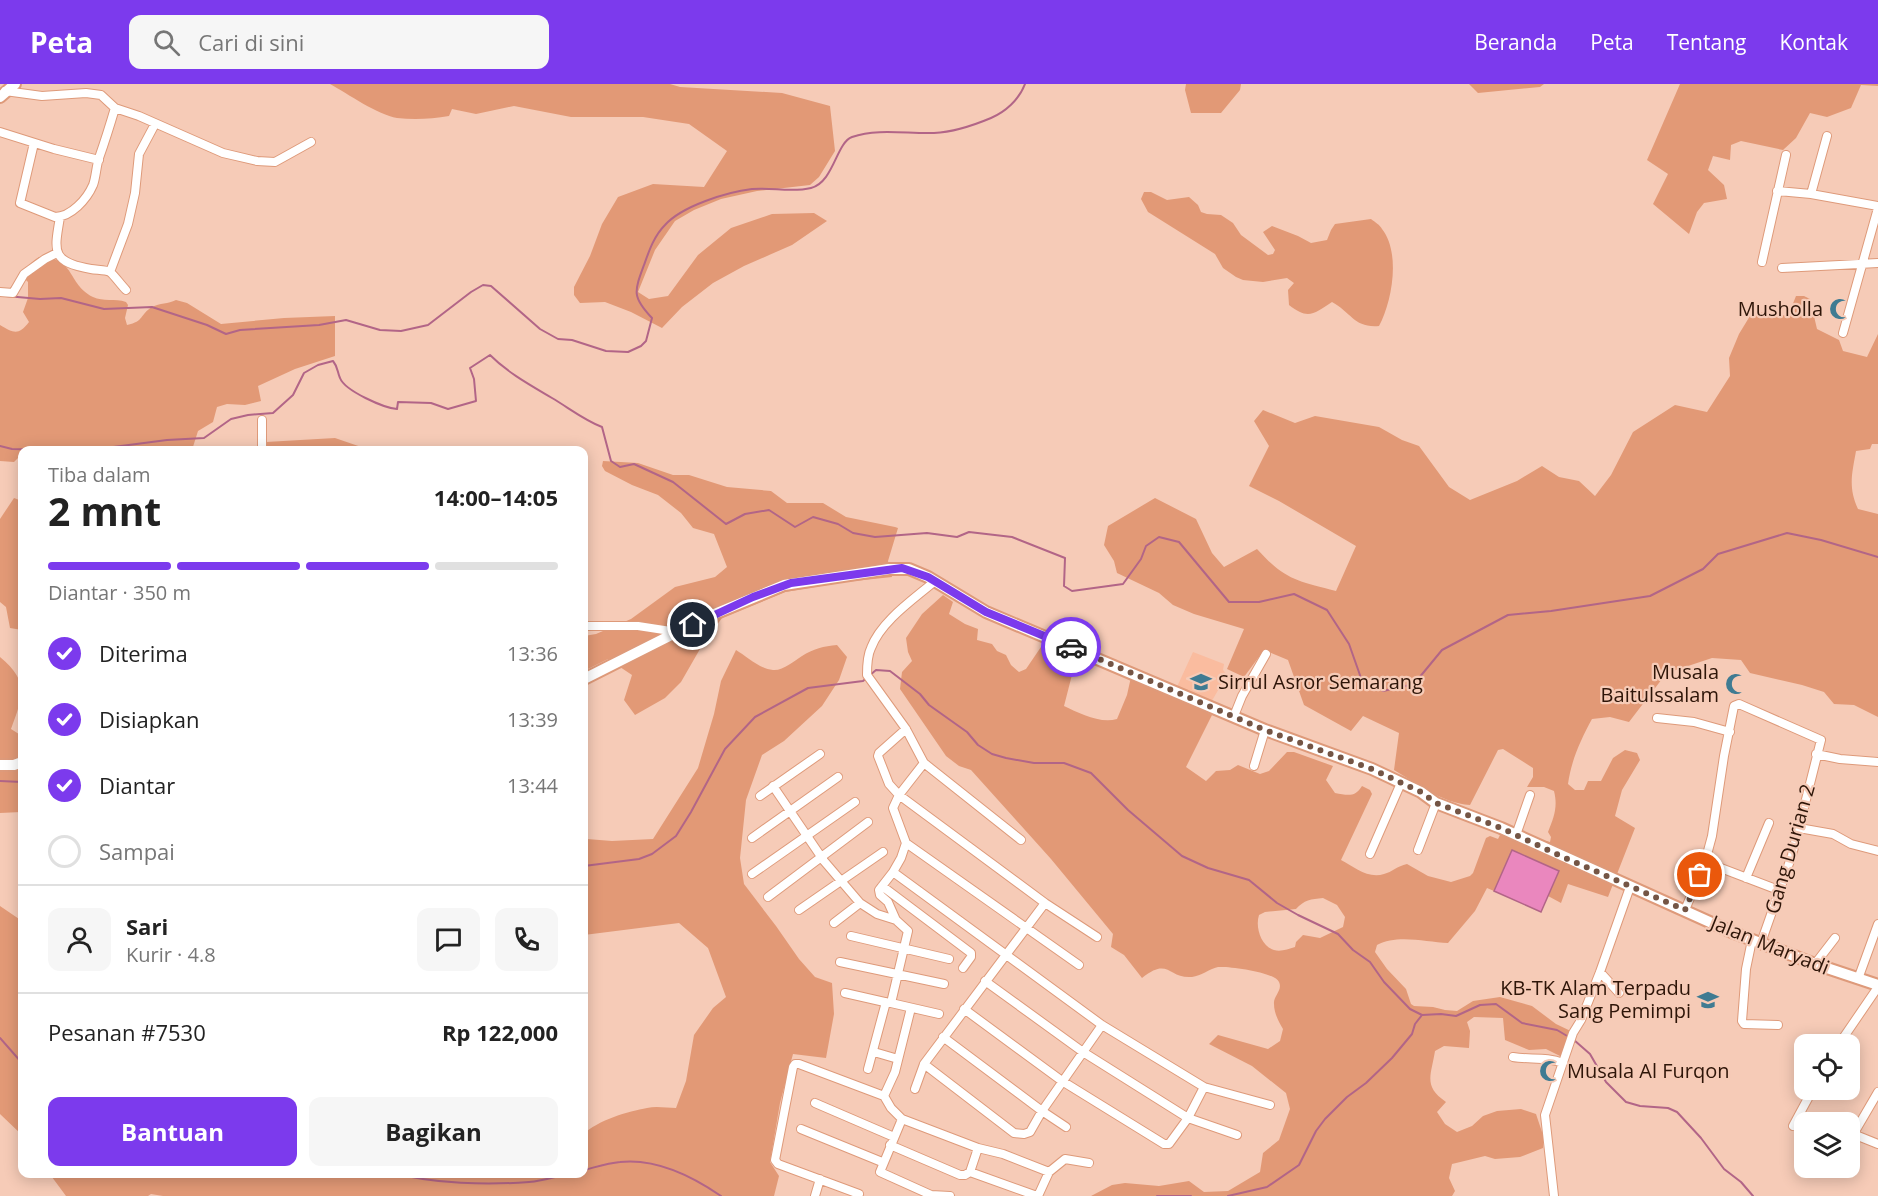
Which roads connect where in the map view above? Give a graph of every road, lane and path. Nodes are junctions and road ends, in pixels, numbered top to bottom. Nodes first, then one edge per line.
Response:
1 (15, 84) edge
2 (3, 94) edge
3 (115, 108) junction
4 (155, 124) junction
5 (0, 132) edge
6 (1827, 136) dead end
7 (311, 142) dead end
8 (34, 143) junction
9 (1786, 155) dead end
10 (99, 159) junction
11 (1778, 191) junction
12 (1811, 194) junction
13 (1878, 207) edge
14 (60, 217) junction
15 (57, 253) junction
16 (1762, 262) dead end
17 (1878, 263) edge
18 (1863, 264) junction
19 (1782, 268) dead end
20 (110, 272) junction
21 (126, 290) dead end
22 (0, 292) edge
23 (1843, 333) dead end
24 (262, 420) dead end
25 (262, 446) edge
26 (935, 581) junction
27 (588, 626) edge
28 (678, 632) junction
29 (1266, 654) dead end
30 (588, 677) edge
31 (1234, 716) junction
32 (1657, 718) dead end
33 (906, 729) junction
34 (1265, 730) junction
35 (1730, 732) junction
36 (820, 754) dead end
37 (1816, 754) junction
38 (1878, 762) edge
39 (924, 763) junction
40 (18, 764) edge
41 (0, 765) edge
42 (1254, 766) dead end
43 (837, 777) dead end
44 (1401, 783) junction
45 (773, 786) junction
46 (899, 795) junction
47 (1530, 795) dead end
48 (760, 796) dead end
49 (855, 802) dead end
50 (1436, 803) junction
51 (790, 811) junction
52 (868, 822) dead end
53 (1769, 823) dead end
54 (1799, 828) junction
55 (806, 835) junction
56 (1516, 835) junction
57 (752, 838) dead end
58 (1021, 840) dead end
59 (906, 843) junction
60 (1418, 850) dead end
61 (1878, 851) edge
62 (883, 852) dead end
63 (1370, 854) dead end
64 (822, 857) junction
65 (1705, 862) junction
66 (893, 872) junction
67 (752, 874) dead end
68 (1746, 878) junction
69 (841, 881) junction
70 (882, 886) junction
71 (1630, 887) junction
72 (1781, 891) junction
73 (768, 897) dead end
74 (860, 903) junction
75 (1045, 903) junction
76 (799, 910) dead end
77 (1685, 910) junction
78 (896, 920) junction
79 (834, 923) dead end
80 (1878, 924) edge
81 (1026, 928) junction
82 (851, 936) dead end
83 (1097, 937) dead end
84 (1835, 938) dead end
85 (1756, 941) junction
86 (904, 950) junction
87 (1006, 955) junction
88 (949, 959) dead end
89 (840, 962) dead end
90 (1815, 964) junction
91 (1079, 965) dead end
92 (963, 968) dead end
93 (1600, 972) junction
94 (897, 974) junction
95 (1858, 979) junction
96 (985, 981) junction
97 (944, 984) dead end
98 (1878, 986) edge
99 (845, 993) dead end
100 (1618, 993) dead end
101 (888, 1003) junction
102 (911, 1008) junction
103 (964, 1009) junction
104 (939, 1014) dead end
105 (1102, 1025) junction
106 (1778, 1025) dead end
107 (1846, 1034) edge
108 (944, 1037) junction
109 (874, 1052) junction
110 (1083, 1052) junction
111 (1513, 1057) dead end
112 (898, 1059) junction
113 (1563, 1063) junction
114 (924, 1064) junction
115 (868, 1069) dead end
116 (1062, 1081) junction
117 (1204, 1087) junction
118 (915, 1089) dead end
119 (1878, 1092) edge
120 (884, 1096) junction
121 (1807, 1100) edge
122 (815, 1103) dead end
123 (1270, 1106) dead end
124 (1042, 1111) junction
125 (1188, 1118) junction
126 (902, 1119) junction
127 (1860, 1122) edge
128 (1793, 1126) dead end
129 (1065, 1127) dead end
130 (801, 1129) dead end
131 (1237, 1135) dead end
132 (894, 1137) junction
133 (1860, 1139) edge
134 (1878, 1144) edge
135 (890, 1145) junction
136 (978, 1148) junction
137 (882, 1162) junction
138 (1089, 1162) dead end
139 (970, 1172) junction
140 (1049, 1172) junction
141 (820, 1179) junction
142 (859, 1194) dead end
143 (815, 1196) edge
144 (950, 1196) edge
145 (1037, 1196) edge
146 (1554, 1196) edge

1 - 2 street
2 - 3 street
3 - 4 street
3 - 10 street
4 - 7 street
4 - 20 street
5 - 8 street
6 - 12 street
8 - 10 street
8 - 14 street
9 - 11 street
10 - 14 street
11 - 12 street
11 - 16 street
12 - 13 street
13 - 18 street
14 - 15 street
15 - 20 street
15 - 22 street
17 - 18 street
18 - 19 street
18 - 23 street
20 - 21 street
24 - 25 street
26 - 28 street, Jalan Maryadi
26 - 31 street, Jalan Maryadi
26 - 33 street
27 - 28 street
28 - 30 street, Jalan Maryadi
29 - 31 street
31 - 34 street, Jalan Maryadi
32 - 35 street
33 - 39 street
33 - 46 street
34 - 42 street
34 - 44 street, Jalan Maryadi
35 - 37 street
35 - 65 street
36 - 45 street
37 - 38 street
37 - 54 street, Gang Durian 2
39 - 46 street
39 - 58 street
40 - 41 street
43 - 51 street
44 - 50 street, Jalan Maryadi
44 - 63 street
45 - 48 street
45 - 51 street
46 - 59 street
46 - 75 street
47 - 56 street
49 - 55 street
50 - 56 street, Jalan Maryadi
50 - 60 street
51 - 55 street
51 - 57 street
52 - 64 street
53 - 68 street
54 - 61 street
54 - 72 street, Gang Durian 2
55 - 64 street
55 - 67 street
56 - 71 street, Jalan Maryadi
59 - 66 street
59 - 81 street
62 - 69 street
64 - 69 street
64 - 73 street
65 - 68 street
65 - 77 street
66 - 70 street
66 - 87 street
68 - 72 street
69 - 74 street
69 - 76 street
70 - 78 street
70 - 92 street
71 - 77 street, Jalan Maryadi
71 - 93 street
72 - 85 street, Gang Durian 2
74 - 78 street
74 - 79 street
75 - 81 street
75 - 83 street
77 - 85 street, Jalan Maryadi
78 - 86 street
80 - 95 street
81 - 87 street
81 - 91 street
82 - 86 street
84 - 90 street
85 - 90 street, Jalan Maryadi
85 - 106 street, Gang Durian 2
86 - 88 street
86 - 94 street
87 - 96 street
87 - 105 street
89 - 94 street
90 - 95 street, Jalan Maryadi
93 - 100 street
93 - 113 street
94 - 97 street
94 - 101 street
95 - 98 street, Jalan Maryadi
96 - 103 street
96 - 110 street
98 - 107 street
99 - 101 street
101 - 102 street
101 - 109 street
102 - 104 street
102 - 112 street
103 - 108 street
103 - 116 street
105 - 110 street
105 - 117 street
108 - 114 street
108 - 124 street
109 - 112 street
109 - 115 street
110 - 116 street
110 - 125 street
111 - 113 street
112 - 120 street
113 - 146 street
114 - 118 street
114 - 124 street
116 - 124 street
116 - 125 street
117 - 123 street
117 - 125 street
119 - 127 street
120 - 126 street
120 - 141 street
121 - 128 street
122 - 132 street
124 - 129 street
125 - 131 street
126 - 132 street
126 - 136 street
130 - 137 street
132 - 135 street
133 - 134 street
135 - 137 street
135 - 139 street
136 - 139 street
136 - 140 street
137 - 144 street
138 - 140 street
139 - 145 street
140 - 145 street
141 - 142 street
141 - 143 street

